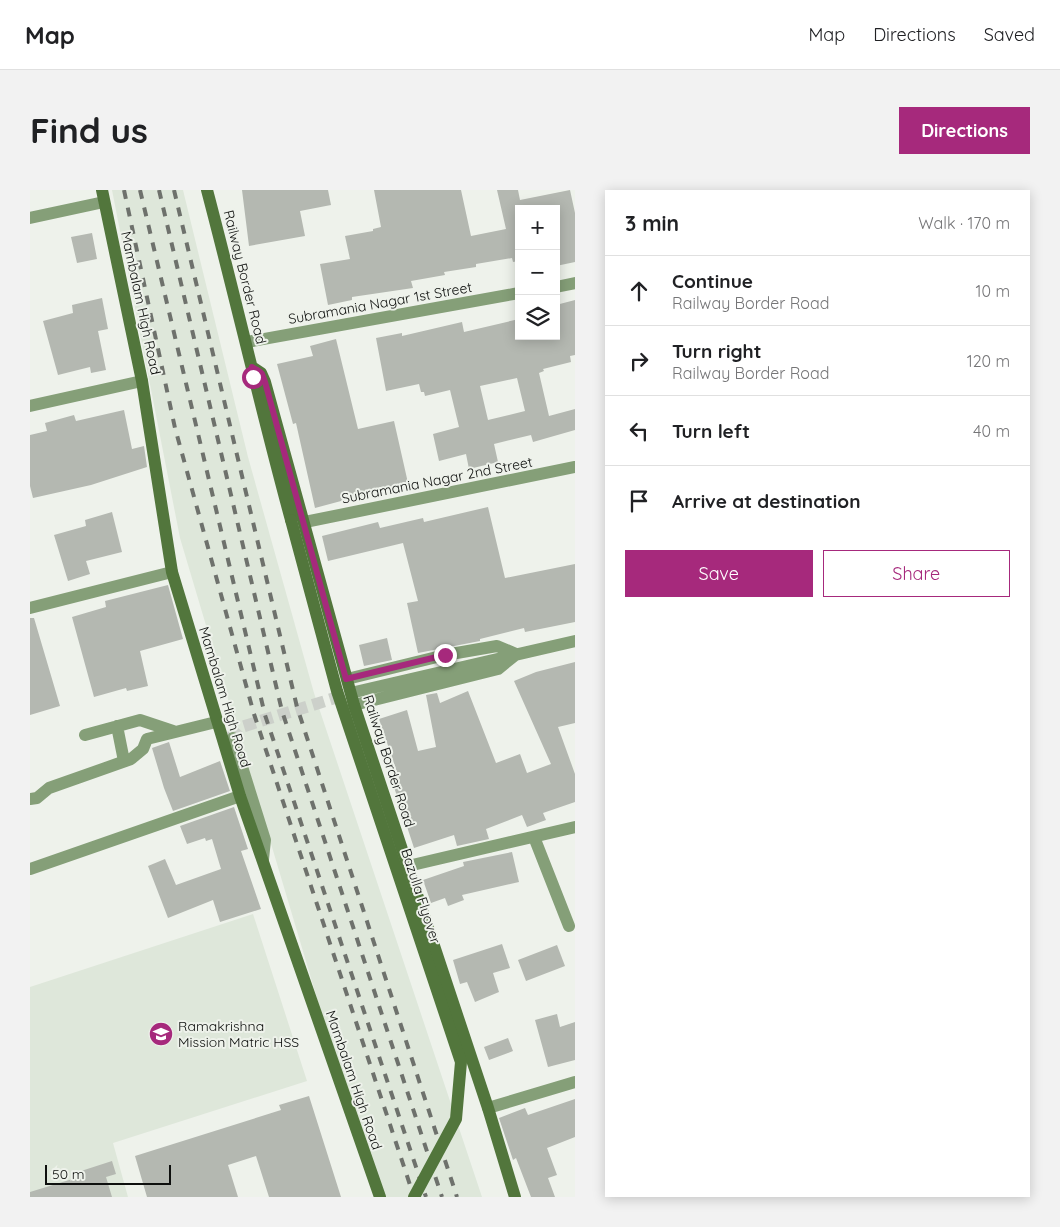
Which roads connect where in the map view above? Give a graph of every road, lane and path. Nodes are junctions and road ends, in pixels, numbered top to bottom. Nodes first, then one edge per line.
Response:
1 (207, 190) edge
2 (103, 196) edge
3 (30, 218) edge
4 (575, 284) edge
5 (560, 286) edge
6 (515, 295) edge
7 (247, 342) junction
8 (252, 367) junction
9 (142, 381) junction
10 (30, 406) edge
11 (575, 467) edge
12 (305, 522) junction
13 (172, 572) junction
14 (30, 608) edge
15 (575, 641) edge
16 (516, 654) junction
17 (346, 679) junction
18 (355, 692) tunnel mouth
19 (354, 705) junction
20 (216, 722) junction
21 (116, 726) junction
22 (173, 731) junction
23 (85, 735) dead end
24 (233, 738) dead end
25 (124, 761) junction
26 (240, 796) junction
27 (30, 799) edge
28 (575, 827) edge
29 (534, 837) junction
30 (263, 860) junction
31 (408, 866) junction
32 (30, 869) edge
33 (569, 926) dead end
34 (575, 1082) edge
35 (488, 1108) junction
36 (380, 1197) edge
37 (414, 1197) edge
38 (515, 1197) edge

1 - 7 street, Railway Border Road
2 - 3 street
2 - 9 street, Mambalam High Road
4 - 5 street
6 - 7 street, Subramania Nagar 1st Street
7 - 8 street, Railway Border Road
8 - 12 street, Railway Border Road
8 - 37 street, Bazulla Flyover, bridge
9 - 10 street
9 - 13 street, Mambalam High Road
11 - 12 street, Subramania Nagar 2nd Street
12 - 17 street, Railway Border Road
13 - 14 street
13 - 20 street, Mambalam High Road
15 - 16 street
16 - 17 street
16 - 18 street
16 - 19 street
17 - 19 street, Railway Border Road
19 - 31 street, Railway Border Road
20 - 22 street
20 - 26 street, Mambalam High Road
21 - 22 street
21 - 23 street
21 - 25 street
22 - 25 street
24 - 30 street
25 - 27 street
26 - 30 street, Mambalam High Road
26 - 32 street
28 - 29 street
29 - 31 street
29 - 33 street
30 - 36 street, Mambalam High Road
31 - 35 street, Railway Border Road
34 - 35 street
35 - 38 street, Railway Border Road

